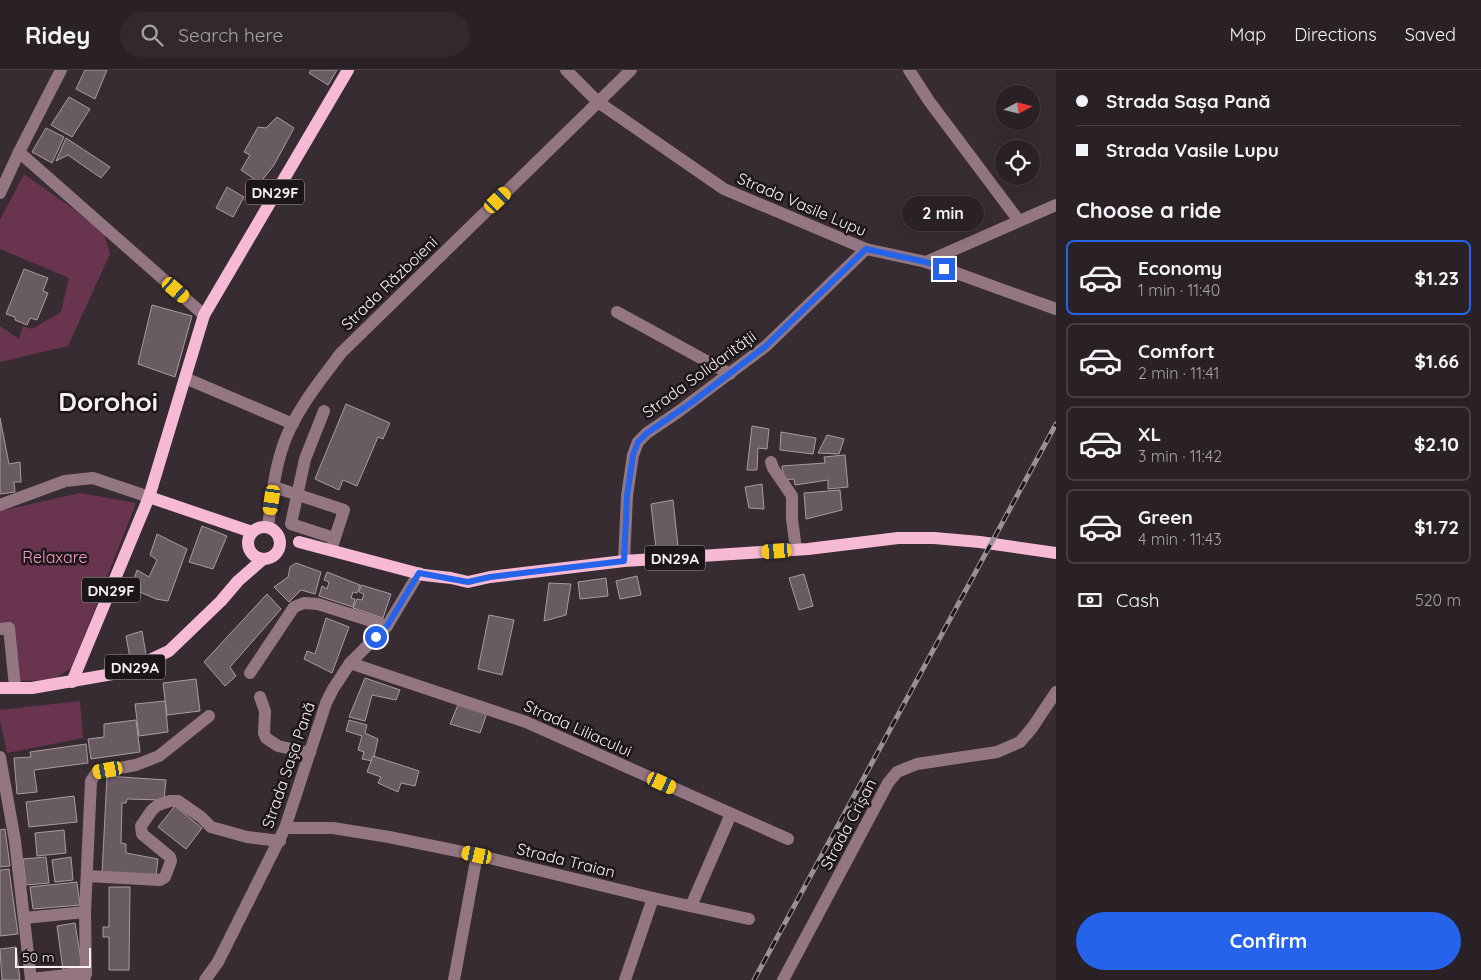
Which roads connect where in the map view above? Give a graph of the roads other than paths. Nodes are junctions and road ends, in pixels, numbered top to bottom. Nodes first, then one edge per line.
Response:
1 (61, 70) edge
2 (348, 70) edge
3 (566, 70) edge
4 (631, 70) edge
5 (909, 70) edge
6 (598, 102) junction
7 (19, 152) junction
8 (6, 168) edge
9 (0, 194) edge
10 (1056, 205) edge
11 (1019, 221) junction
12 (866, 249) junction
13 (926, 262) junction
14 (1056, 309) edge
15 (617, 312) dead end
16 (204, 315) junction
17 (730, 374) junction
18 (185, 378) junction
19 (324, 411) dead end
20 (293, 424) junction
21 (771, 462) dead end
22 (274, 487) junction
23 (297, 494) junction
24 (149, 498) junction
25 (0, 505) edge
26 (268, 527) junction
27 (252, 532) junction
28 (279, 536) junction
29 (299, 542) junction
30 (333, 544) junction
31 (796, 549) junction
32 (250, 552) junction
33 (1056, 553) edge
34 (277, 554) junction
35 (262, 560) junction
36 (624, 561) junction
37 (419, 573) junction
38 (238, 581) junction
39 (387, 626) junction
40 (0, 629) edge
41 (350, 663) junction
42 (250, 673) dead end
43 (72, 682) junction
44 (15, 687) junction
45 (0, 688) edge
46 (1056, 692) edge
47 (260, 697) dead end
48 (208, 716) dead end
49 (310, 753) junction
50 (0, 757) edge
51 (731, 814) junction
52 (285, 828) junction
53 (788, 839) dead end
54 (280, 841) junction
55 (477, 855) junction
56 (86, 876) junction
57 (653, 898) junction
58 (691, 906) junction
59 (85, 912) junction
60 (24, 918) junction
61 (749, 919) dead end
62 (85, 976) edge
63 (31, 979) edge
64 (205, 980) edge
65 (454, 980) edge
66 (625, 980) edge
67 (783, 980) edge

1 - 7 street
2 - 16 main road, DN29F
3 - 6 street, Strada Vasile Lupu
4 - 6 street, Strada Războieni
5 - 11 street
6 - 12 street, Strada Vasile Lupu
6 - 20 street, Strada Războieni
7 - 8 street
7 - 16 street
8 - 9 street
10 - 11 street
11 - 13 street
12 - 13 street, Strada Vasile Lupu
12 - 17 street, Strada Solidarității
13 - 14 street, Strada Vasile Lupu
15 - 17 street
16 - 18 main road, DN29F
17 - 36 street, Strada Solidarității
18 - 20 street
18 - 24 main road, DN29F
19 - 23 street
20 - 22 street, Strada Războieni
21 - 31 street
22 - 23 street
22 - 26 street, Strada Războieni
23 - 30 street
23 - 30 street
24 - 25 street
24 - 27 main road
24 - 43 main road, DN29F
26 - 27 main road
26 - 28 main road
27 - 32 main road
28 - 29 main road, DN29A
28 - 34 main road
29 - 30 main road, DN29A
29 - 34 main road
30 - 37 main road, DN29A
31 - 33 main road, DN29A
31 - 36 main road, DN29A
32 - 35 main road
32 - 38 main road, DN29A
34 - 35 main road
35 - 38 main road, DN29A
36 - 37 main road, DN29A
37 - 39 street, Strada Sașa Pană
38 - 43 main road, DN29A
39 - 41 street, Strada Sașa Pană
39 - 42 street
40 - 44 street
41 - 49 street, Strada Sașa Pană
41 - 51 street, Strada Liliacului
43 - 44 main road, DN29A
44 - 45 main road, DN29A
46 - 67 street, Strada Crișan
47 - 49 street
48 - 56 street
49 - 52 street, Strada Sașa Pană
50 - 60 street
51 - 53 street, Strada Liliacului
51 - 58 street
52 - 54 street, Strada Sașa Pană
52 - 55 street, Strada Traian
54 - 56 street
54 - 64 street, Strada Sașa Pană
55 - 57 street, Strada Traian
55 - 65 street
56 - 59 street
57 - 58 street, Strada Traian
57 - 66 street
58 - 61 street, Strada Traian
59 - 60 street
59 - 62 street
60 - 63 street
62 - 63 street

